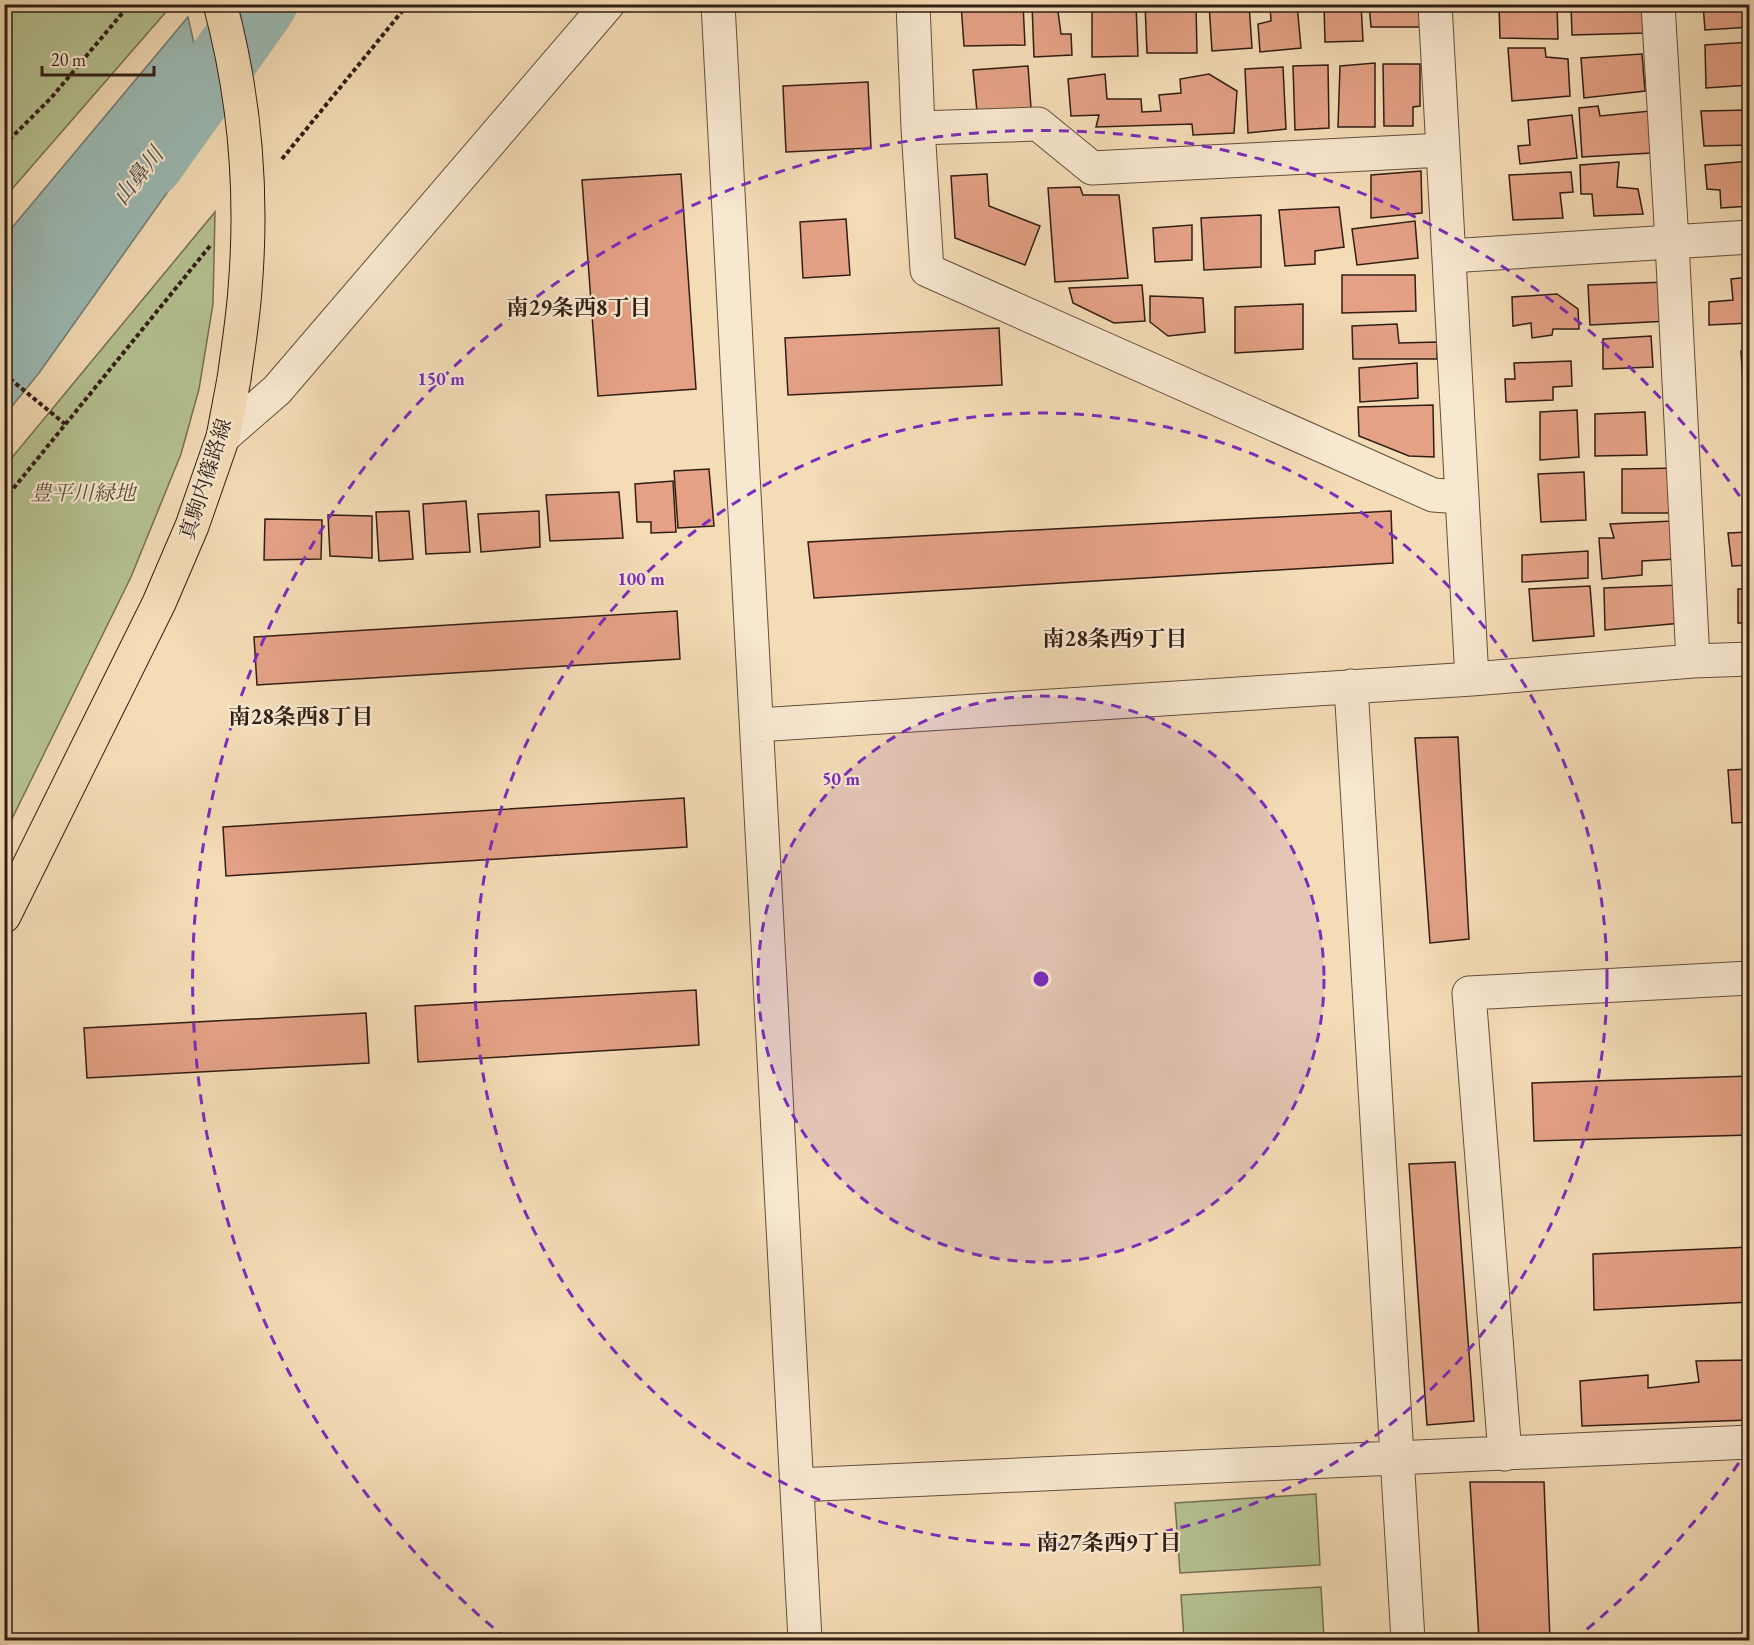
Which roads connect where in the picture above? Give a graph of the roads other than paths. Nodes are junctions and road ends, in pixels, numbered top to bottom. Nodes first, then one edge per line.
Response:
1 (220, 4) edge
2 (608, 4) edge
3 (718, 4) edge
4 (913, 4) edge
5 (1435, 4) edge
6 (1658, 4) edge
7 (918, 128) junction
8 (1443, 150) junction
9 (1749, 237) edge
10 (1672, 242) junction
11 (1449, 256) junction
12 (223, 437) junction
13 (1461, 497) junction
14 (1749, 658) edge
15 (1693, 661) junction
16 (1472, 679) junction
17 (1351, 686) junction
18 (758, 725) junction
19 (4, 916) edge
20 (1749, 978) edge
21 (1749, 1442) edge
22 (1505, 1454) junction
23 (1397, 1459) junction
24 (796, 1485) junction
25 (805, 1641) edge
26 (1408, 1641) edge

1 - 12 main road, 真駒内篠路線, bridge
2 - 12 street
3 - 18 street
4 - 7 street
5 - 8 street
6 - 10 street
7 - 8 street
7 - 13 street
8 - 11 street
9 - 10 street
10 - 11 street
10 - 15 street
11 - 13 street
12 - 19 main road, 真駒内篠路線
13 - 16 street
14 - 15 street
15 - 16 street
16 - 17 street
17 - 18 street
17 - 23 street
18 - 24 street
20 - 22 street
21 - 22 street
22 - 23 street
23 - 24 street
23 - 26 street
24 - 25 street

